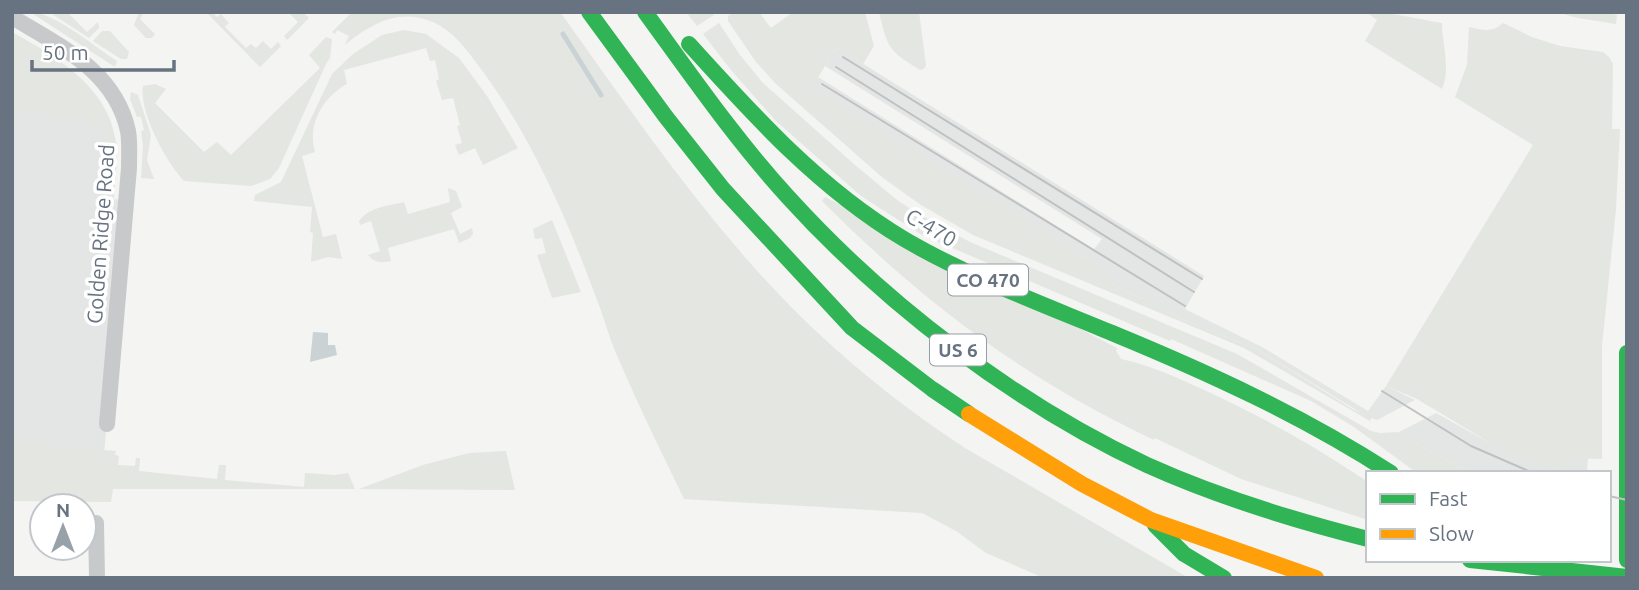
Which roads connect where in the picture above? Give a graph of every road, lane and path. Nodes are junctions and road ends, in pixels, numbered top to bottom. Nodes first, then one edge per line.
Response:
1 (589, 12) edge
2 (648, 15) edge
3 (12, 17) edge
4 (1627, 353) edge
5 (107, 424) dead end
6 (1388, 471) edge
7 (1151, 520) junction
8 (1366, 539) edge
9 (1627, 560) edge
10 (1487, 562) edge
11 (1489, 562) edge
12 (1627, 577) edge
13 (1224, 578) edge
14 (1316, 578) edge
15 (1500, 578) edge

1 - 7 main road, US 6
2 - 6 main road, C-470 / CO 470
2 - 8 main road, US 6
3 - 5 street, Golden Ridge Road
4 - 9 main road
7 - 13 main road
7 - 14 main road, US 6
10 - 15 main road
11 - 12 main road

